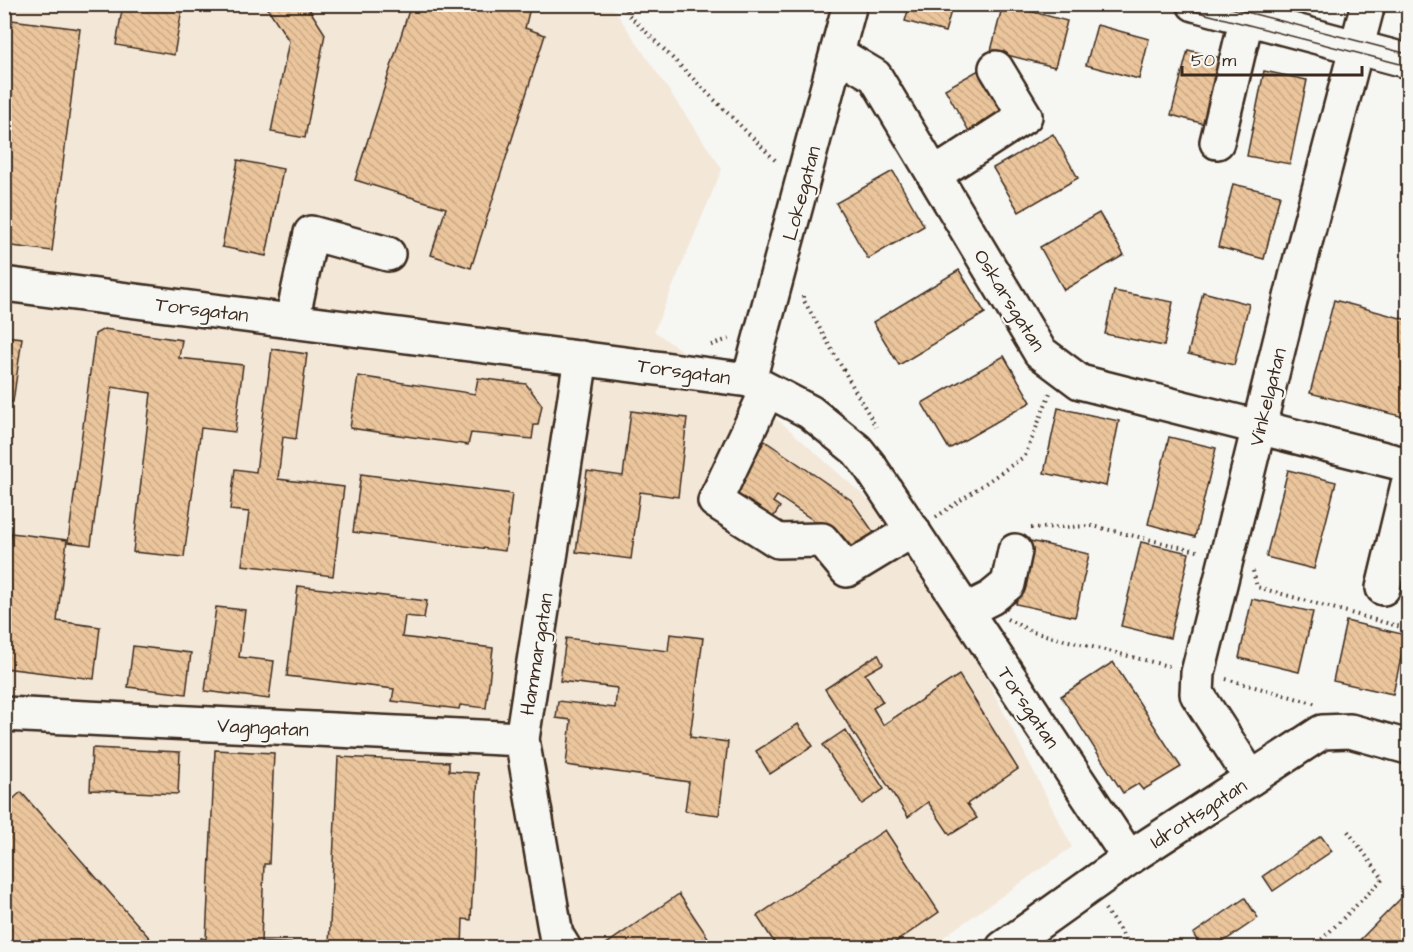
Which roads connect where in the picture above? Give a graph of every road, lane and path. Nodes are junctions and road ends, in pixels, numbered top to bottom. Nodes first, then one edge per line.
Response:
1 (625, 4) edge
2 (850, 4) edge
3 (1194, 4) edge
4 (1252, 9) edge
5 (1362, 28) edge
6 (1408, 44) edge
7 (838, 54) junction
8 (1408, 60) edge
9 (996, 68) dead end
10 (1217, 142) dead end
11 (785, 157) dead end
12 (934, 175) junction
13 (387, 254) dead end
14 (4, 284) edge
15 (292, 320) junction
16 (735, 337) dead end
17 (701, 344) dead end
18 (581, 358) junction
19 (1059, 366) junction
20 (758, 386) junction
21 (1261, 428) junction
22 (1408, 465) edge
23 (1408, 484) edge
24 (924, 524) junction
25 (1015, 551) dead end
26 (1383, 588) dead end
27 (965, 611) junction
28 (4, 714) edge
29 (522, 740) junction
30 (1408, 747) edge
31 (1251, 778) junction
32 (1347, 830) dead end
33 (1129, 858) junction
34 (1089, 886) junction
35 (564, 948) edge
36 (1003, 948) edge
37 (1132, 948) edge
38 (1313, 948) edge

1 - 11 path
2 - 7 street, Lokegatan
3 - 4 street
4 - 5 street
4 - 10 street
5 - 6 street
5 - 8 street
5 - 21 street, Vinkelgatan
7 - 12 street, Oskarsgatan
7 - 20 street, Lokegatan
9 - 12 street
12 - 19 street, Oskarsgatan
13 - 15 street
14 - 15 street, Torsgatan
15 - 18 street, Torsgatan
16 - 17 path
18 - 20 street, Torsgatan
18 - 29 street, Hammargatan
19 - 21 street, Oskarsgatan
19 - 24 path
20 - 24 street, Torsgatan
20 - 24 street, Lokegatan
21 - 22 street, Oskarsgatan
21 - 31 street, Vinkelgatan
23 - 26 street
24 - 27 street, Torsgatan
25 - 27 street
27 - 33 street, Torsgatan
28 - 29 street, Vagngatan
29 - 35 street, Hammargatan
30 - 31 street, Idrottsgatan
31 - 33 street, Idrottsgatan
32 - 38 path
33 - 34 street, Idrottsgatan
34 - 36 street, Idrottsgatan
34 - 37 path

